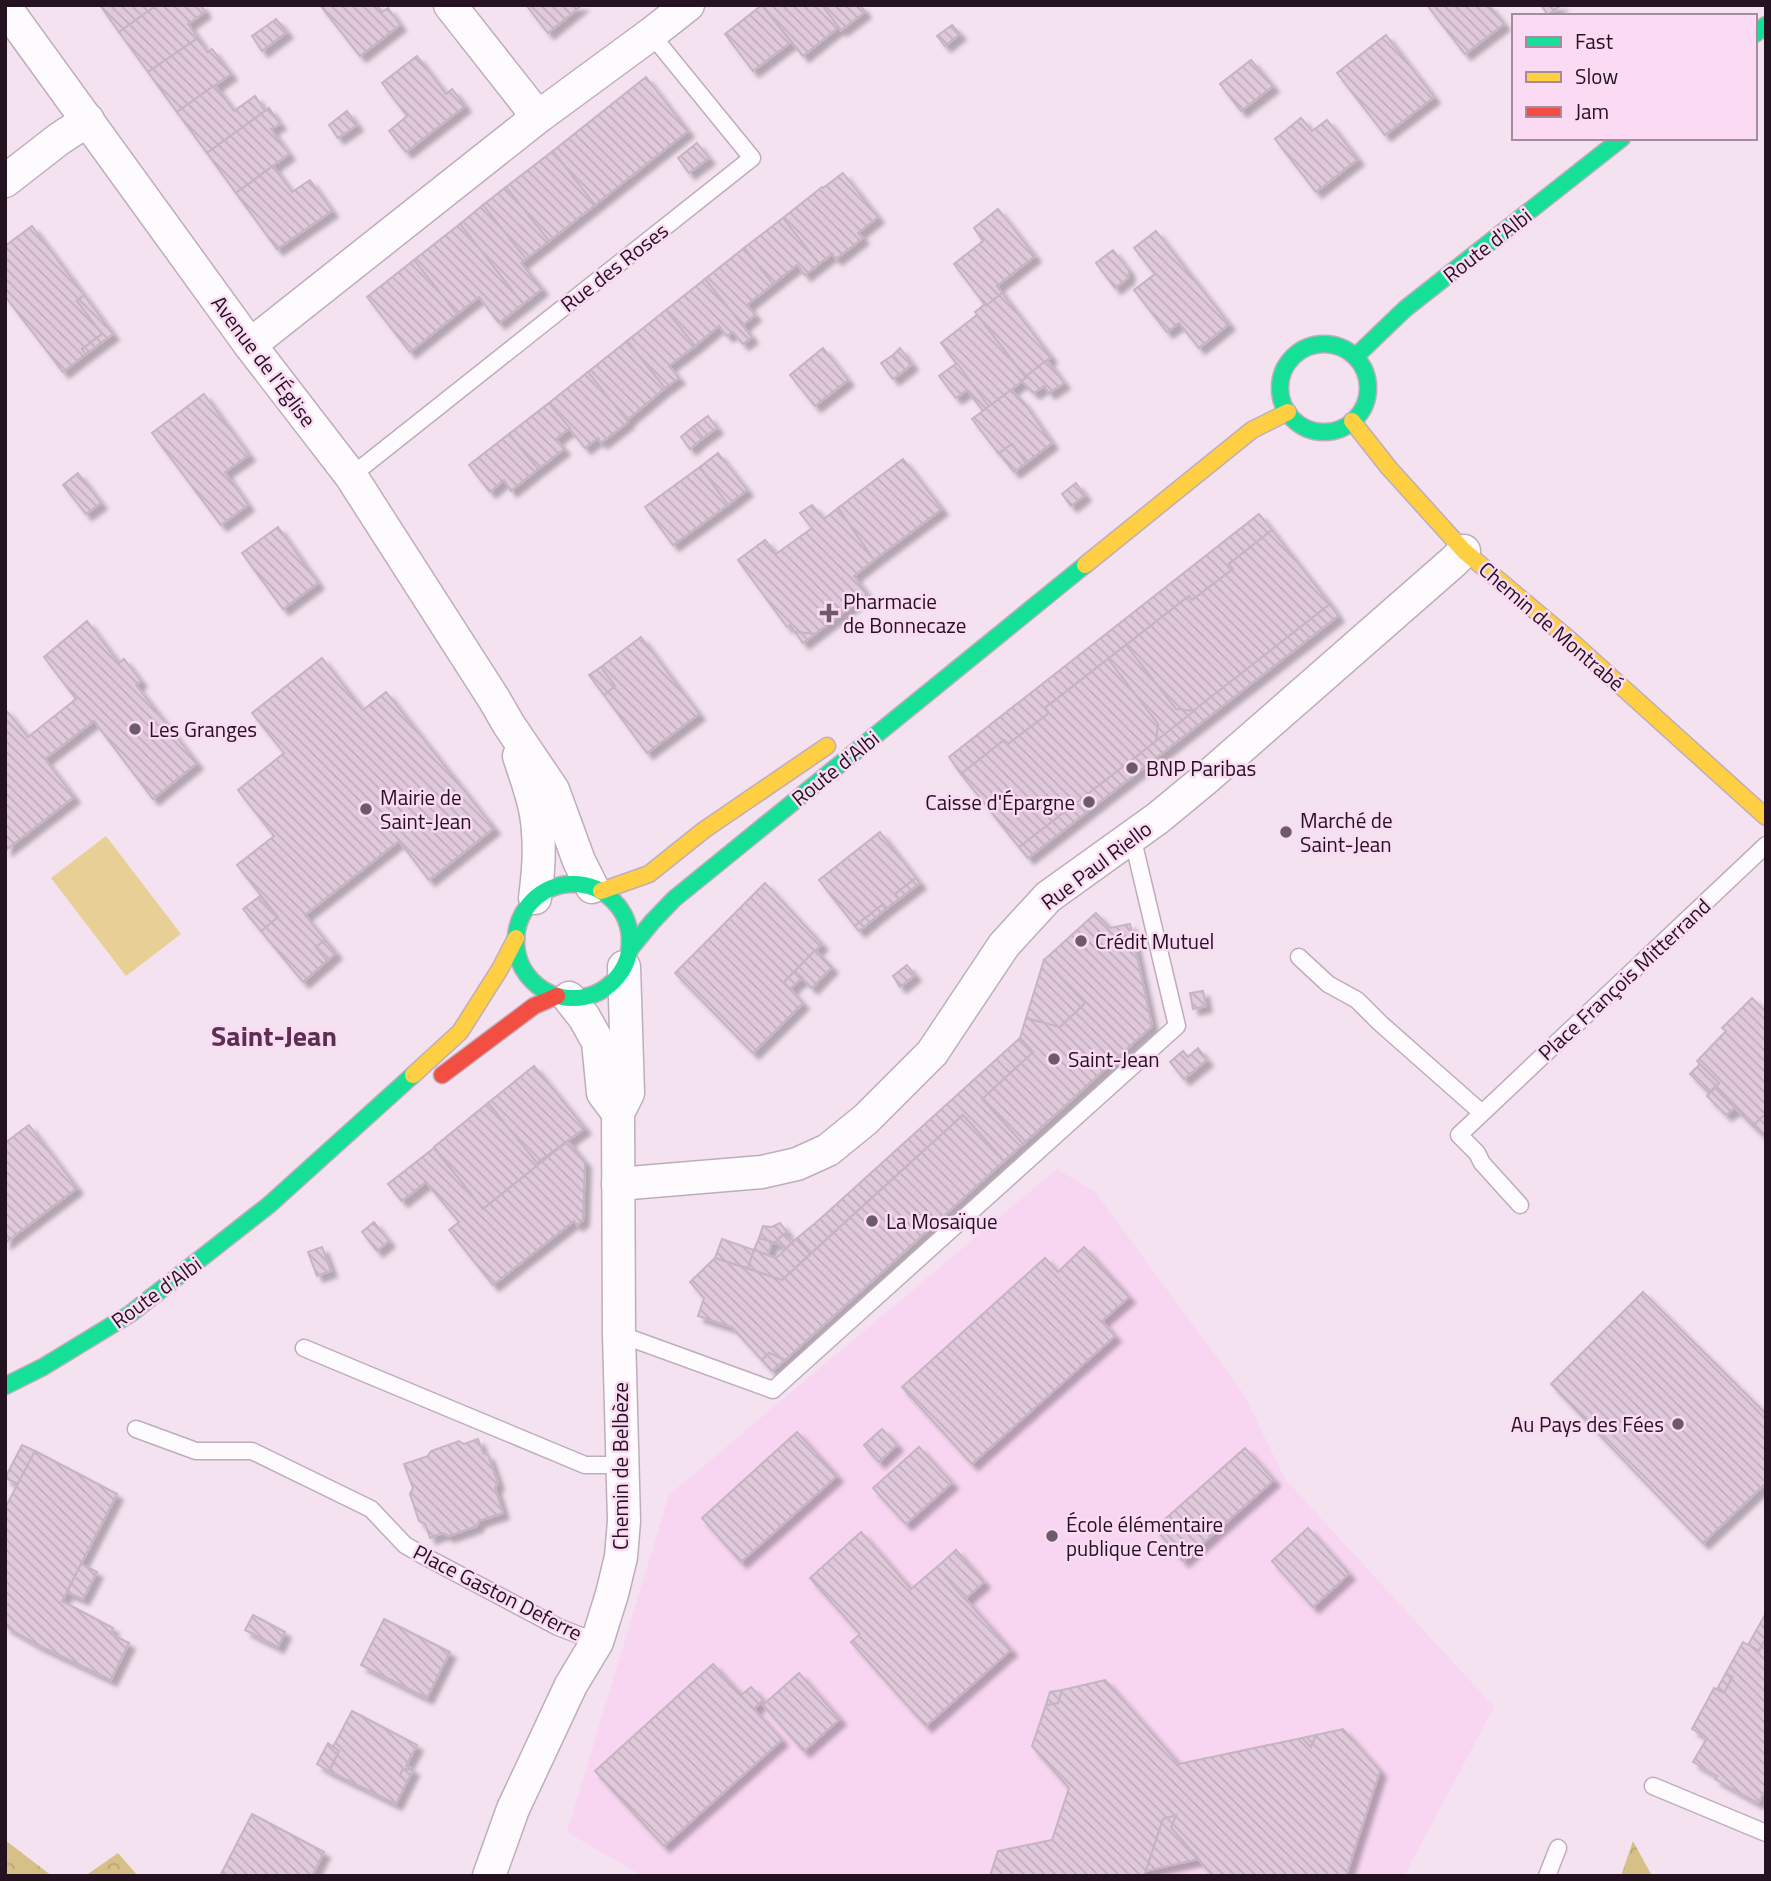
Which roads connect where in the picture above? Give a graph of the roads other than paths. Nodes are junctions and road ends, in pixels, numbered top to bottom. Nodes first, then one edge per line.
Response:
1 (450, 5) edge
2 (688, 5) edge
3 (5, 7) edge
4 (651, 34) junction
5 (538, 117) junction
6 (88, 120) junction
7 (1619, 140) edge
8 (5, 181) edge
9 (250, 345) junction
10 (1355, 357) junction
11 (1288, 412) junction
12 (1352, 421) junction
13 (351, 476) junction
14 (1464, 551) junction
15 (1048, 595) junction
16 (892, 701) dead end
17 (509, 725) junction
18 (837, 739) dead end
19 (1766, 817) edge
20 (1132, 836) junction
21 (1766, 845) edge
22 (596, 889) junction
23 (535, 898) junction
24 (516, 938) junction
25 (1300, 957) dead end
26 (627, 958) junction
27 (563, 997) junction
28 (431, 1083) dead end
29 (408, 1100) dead end
30 (618, 1112) junction
31 (1482, 1113) junction
32 (296, 1181) junction
33 (618, 1184) junction
34 (1520, 1205) dead end
35 (619, 1334) junction
36 (304, 1348) dead end
37 (5, 1386) edge
38 (136, 1429) dead end
39 (623, 1465) junction
40 (597, 1642) junction
41 (1653, 1786) dead end
42 (1766, 1833) edge
43 (1558, 1849) dead end
44 (489, 1876) edge
45 (1548, 1876) edge

1 - 5 street
2 - 4 street
3 - 6 street, Avenue de l'Église
4 - 5 street
4 - 13 lane, Rue des Roses
5 - 9 street
6 - 8 street
6 - 9 street, Avenue de l'Église
7 - 10 main road, Route d'Albi
9 - 13 street, Avenue de l'Église
10 - 11 main road
10 - 12 main road
11 - 12 main road
11 - 15 main road, Route d'Albi
12 - 14 main road, Chemin de Montrabé
13 - 17 street, Avenue de l'Église
14 - 19 main road, Chemin de Montrabé
14 - 20 street, Rue Paul Riello
15 - 16 main road, Route d'Albi
15 - 26 main road, Route d'Albi
17 - 22 street, Avenue de l'Église
17 - 23 street, Avenue de l'Église
18 - 22 main road, Route d'Albi
20 - 33 street, Rue Paul Riello
20 - 35 lane
21 - 31 lane, Place François Mitterrand
22 - 23 main road
22 - 26 main road
23 - 24 main road
24 - 27 main road
24 - 32 main road, Route d'Albi
25 - 31 lane
26 - 27 main road
26 - 30 street, Chemin de Belbèze
27 - 28 main road
27 - 30 street, Chemin de Belbèze
29 - 32 main road, Route d'Albi
30 - 33 street, Chemin de Belbèze
31 - 34 lane, Place François Mitterrand
32 - 37 main road, Route d'Albi
33 - 35 street, Chemin de Belbèze
35 - 39 street, Chemin de Belbèze
36 - 39 lane
38 - 40 lane, Place Gaston Deferre
39 - 40 street, Chemin de Belbèze
40 - 44 street, Chemin de Belbèze
41 - 42 lane
43 - 45 lane

